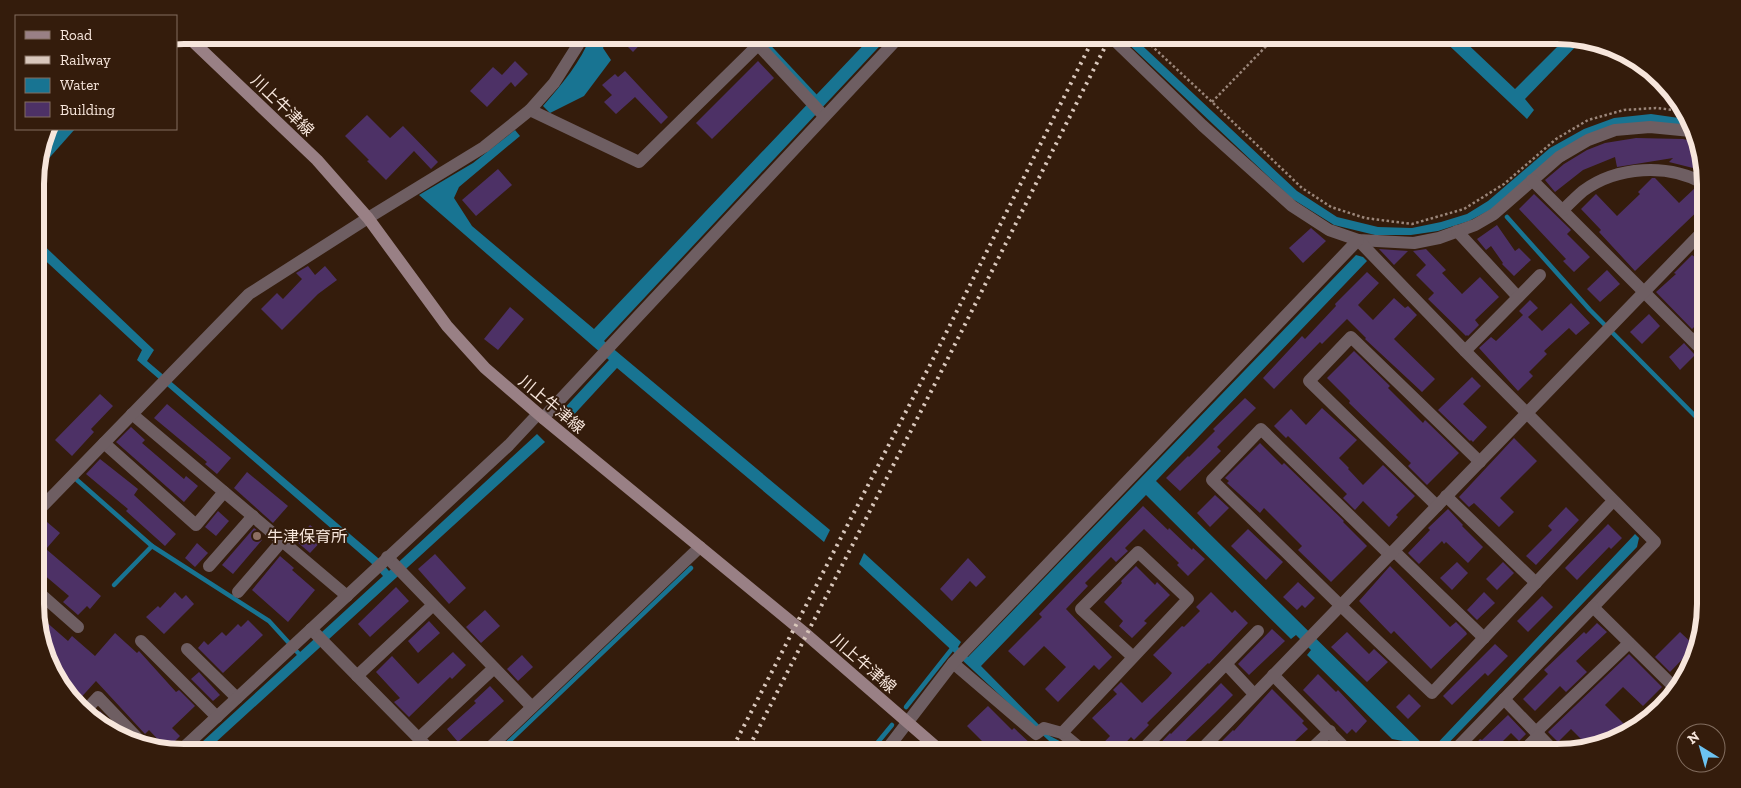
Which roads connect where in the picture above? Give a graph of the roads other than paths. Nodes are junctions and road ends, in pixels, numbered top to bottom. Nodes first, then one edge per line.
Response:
1 (195, 44) edge
2 (578, 44) edge
3 (892, 44) edge
4 (1118, 44) edge
5 (758, 45) joint
6 (530, 110) junction
7 (824, 116) junction
8 (1687, 131) edge
9 (1532, 180) junction
10 (1697, 180) edge
11 (1563, 210) junction
12 (368, 218) junction
13 (1457, 231) junction
14 (1697, 238) edge
15 (1358, 240) junction
16 (1540, 275) dead end
17 (1644, 292) junction
18 (1518, 297) junction
19 (1697, 338) edge
20 (1694, 341) junction
21 (1697, 344) edge
22 (1465, 351) junction
23 (1527, 413) junction
24 (132, 414) junction
25 (541, 416) junction
26 (104, 443) junction
27 (1480, 462) junction
28 (224, 492) junction
29 (1442, 501) junction
30 (1613, 501) junction
31 (44, 505) edge
32 (253, 516) junction
33 (282, 541) junction
34 (700, 547) junction
35 (1392, 553) junction
36 (388, 557) junction
37 (209, 566) dead end
38 (1536, 583) junction
39 (238, 592) dead end
40 (347, 596) junction
41 (44, 597) edge
42 (433, 605) junction
43 (1340, 606) junction
44 (1593, 607) junction
45 (78, 627) dead end
46 (310, 629) junction
47 (1258, 631) dead end
48 (1484, 638) junction
49 (141, 641) dead end
50 (1629, 643) junction
51 (187, 649) dead end
52 (1133, 657) junction
53 (953, 663) junction
54 (1226, 664) junction
55 (494, 668) junction
56 (1273, 675) junction
57 (357, 676) junction
58 (1671, 684) edge
59 (1254, 694) junction
60 (237, 698) junction
61 (1504, 698) junction
62 (89, 707) edge
63 (532, 707) junction
64 (217, 717) junction
65 (908, 723) junction
66 (1330, 730) junction
67 (1062, 733) junction
68 (1538, 733) junction
69 (135, 736) edge
70 (419, 738) junction
71 (188, 744) edge
72 (425, 744) edge
73 (493, 744) edge
74 (891, 744) edge
75 (932, 744) edge
76 (1075, 744) edge
77 (1148, 744) edge
78 (1207, 744) edge
79 (1316, 744) edge
80 (1342, 744) edge
81 (1461, 744) edge
82 (1528, 744) edge
83 (1548, 744) edge

1 - 12 main road, 川上牛津線
2 - 6 street
3 - 7 street
4 - 15 street
5 - 6 street
5 - 7 street
6 - 12 street
7 - 25 street
8 - 9 street
9 - 11 street
9 - 13 street
10 - 11 street
11 - 17 street
12 - 24 street
12 - 25 main road, 川上牛津線
13 - 15 street
13 - 18 street
14 - 17 street
15 - 22 street
15 - 53 street
16 - 18 street
17 - 20 street
17 - 23 street
18 - 22 street
19 - 20 street
20 - 21 street
22 - 23 street
23 - 27 street
23 - 30 street
24 - 26 street
24 - 28 street
25 - 34 main road, 川上牛津線
25 - 36 street
26 - 28 street
26 - 31 street
27 - 29 street
27 - 29 street
28 - 32 street
29 - 35 street
29 - 38 street
30 - 38 street
30 - 44 street
32 - 33 street
32 - 37 street
33 - 39 street
33 - 40 street
34 - 63 street
34 - 65 main road, 川上牛津線
35 - 43 street
35 - 43 street
35 - 48 street
36 - 40 street
36 - 42 street
38 - 48 street
40 - 46 street
41 - 45 street
42 - 55 street
42 - 57 street
43 - 48 street
43 - 56 street
44 - 50 street
44 - 61 street
46 - 57 street
46 - 60 street
47 - 54 street
49 - 64 street
50 - 58 street
50 - 68 street
51 - 60 street
52 - 52 street
52 - 67 street
53 - 65 street
53 - 67 street
54 - 59 street
54 - 77 street
55 - 63 street
55 - 70 street
56 - 59 street
56 - 66 street
57 - 70 street
59 - 78 street
60 - 64 street
61 - 68 street
61 - 81 street
62 - 69 street
63 - 73 street
64 - 71 street
65 - 74 street
65 - 75 main road, 川上牛津線
66 - 79 street
66 - 80 street
67 - 76 street
68 - 82 street
68 - 83 street
70 - 72 street

